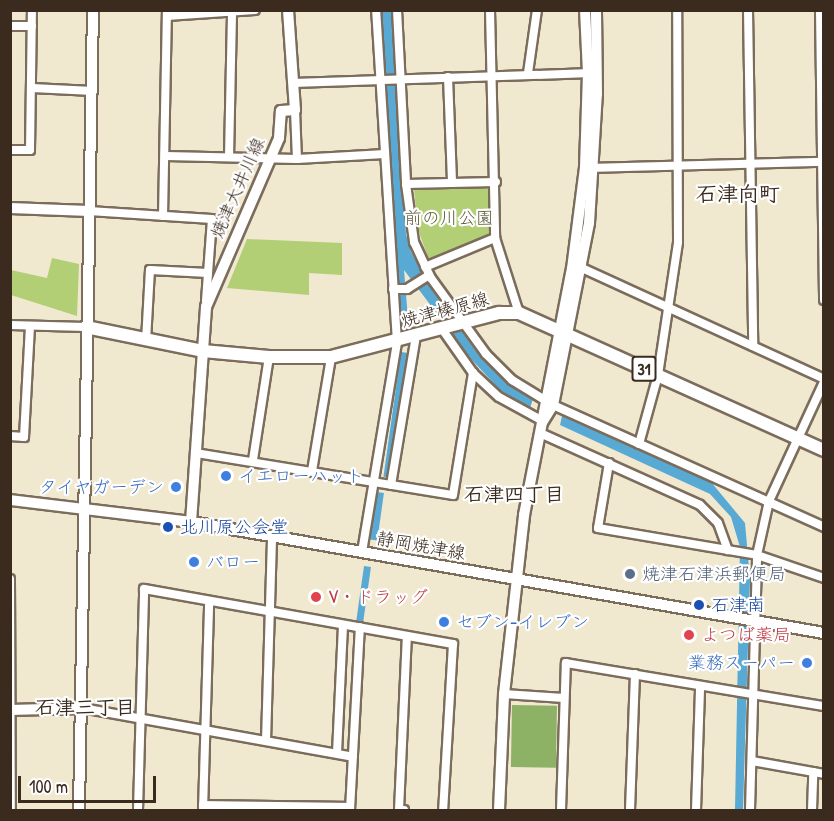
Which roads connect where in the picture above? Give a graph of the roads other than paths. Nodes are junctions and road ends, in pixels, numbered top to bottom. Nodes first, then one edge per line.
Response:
1 (32, 10) edge
2 (93, 10) edge
3 (255, 10) edge
4 (288, 10) edge
5 (376, 10) edge
6 (397, 10) edge
7 (490, 10) edge
8 (537, 10) edge
9 (585, 10) edge
10 (596, 10) edge
11 (676, 10) edge
12 (748, 10) edge
13 (820, 10) edge
14 (232, 12) junction
15 (167, 13) edge
16 (10, 26) edge
17 (32, 26) junction
18 (592, 73) junction
19 (528, 74) junction
20 (492, 75) junction
21 (448, 77) junction
22 (400, 78) junction
23 (380, 79) junction
24 (293, 83) junction
25 (32, 88) junction
26 (93, 91) junction
27 (295, 110) junction
28 (10, 150) edge
29 (385, 154) junction
30 (166, 156) junction
31 (229, 157) junction
32 (271, 158) junction
33 (297, 159) junction
34 (823, 162) edge
35 (750, 164) junction
36 (680, 166) junction
37 (590, 168) junction
38 (496, 182) junction
39 (452, 183) junction
40 (406, 184) junction
41 (10, 208) edge
42 (90, 211) junction
43 (163, 216) junction
44 (495, 238) junction
45 (582, 268) junction
46 (427, 272) junction
47 (208, 273) junction
48 (395, 289) junction
49 (824, 300) edge
50 (206, 307) junction
51 (670, 308) junction
52 (519, 314) junction
53 (461, 322) junction
54 (10, 326) edge
55 (30, 326) junction
56 (86, 327) junction
57 (444, 328) junction
58 (565, 333) junction
59 (405, 339) junction
60 (146, 340) junction
61 (753, 346) junction
62 (203, 351) junction
63 (269, 357) junction
64 (331, 357) junction
65 (472, 373) junction
66 (658, 375) junction
67 (824, 381) edge
68 (549, 402) junction
69 (543, 421) junction
70 (540, 432) junction
71 (10, 436) edge
72 (800, 440) junction
73 (639, 444) junction
74 (824, 450) edge
75 (196, 453) junction
76 (253, 460) junction
77 (609, 463) junction
78 (312, 471) junction
79 (374, 482) junction
80 (391, 485) junction
81 (10, 500) edge
82 (769, 501) junction
83 (84, 507) junction
84 (191, 522) junction
85 (824, 527) edge
86 (272, 537) junction
87 (728, 550) junction
88 (362, 552) junction
89 (755, 555) junction
90 (824, 578) edge
91 (10, 579) edge
92 (518, 580) junction
93 (209, 602) junction
94 (270, 612) junction
95 (753, 621) junction
96 (343, 625) junction
97 (360, 627) junction
98 (824, 633) edge
99 (407, 636) junction
100 (12, 644) edge
101 (635, 674) junction
102 (700, 687) junction
103 (504, 694) junction
104 (751, 694) junction
105 (564, 698) junction
106 (824, 706) edge
107 (82, 708) junction
108 (12, 710) edge
109 (140, 719) junction
110 (205, 730) junction
111 (267, 741) junction
112 (337, 753) junction
113 (353, 757) junction
114 (752, 761) junction
115 (813, 772) junction
116 (824, 774) edge
117 (203, 808) edge
118 (273, 808) edge
119 (350, 809) edge
120 (10, 810) edge
121 (79, 810) edge
122 (138, 810) edge
123 (404, 810) edge
124 (443, 810) edge
125 (499, 810) edge
126 (561, 810) edge
127 (630, 810) edge
128 (696, 810) edge
129 (750, 810) edge
130 (812, 810) edge

1 - 17 street
2 - 26 street
3 - 14 street
4 - 24 street
5 - 23 street
6 - 22 street
7 - 20 street
8 - 19 street
9 - 18 street
10 - 18 street
11 - 36 street
12 - 35 street
13 - 34 street
14 - 15 street
14 - 31 street
15 - 30 street
16 - 17 street
17 - 25 street
18 - 19 street
18 - 37 street
19 - 20 street
20 - 21 street
20 - 38 street
21 - 22 street
21 - 39 street
22 - 23 street
22 - 40 street
23 - 24 street
23 - 29 street
24 - 27 street
25 - 26 street
25 - 28 street
26 - 42 street
27 - 32 street, 焼津大井川線
27 - 33 street
29 - 33 street
29 - 48 street
30 - 31 street
30 - 43 street
31 - 32 street
32 - 33 street
32 - 50 street, 焼津大井川線
34 - 35 street
34 - 49 street
35 - 36 street
35 - 61 street
36 - 37 street
36 - 51 street
37 - 45 street
37 - 58 street
38 - 39 street
38 - 44 street
39 - 40 street
40 - 46 street
41 - 42 street
42 - 43 street
42 - 56 street
43 - 47 street
44 - 46 street
44 - 52 street
45 - 51 street
45 - 58 street
46 - 48 street
46 - 53 street
47 - 50 street
47 - 60 street
48 - 59 street
50 - 62 street, 焼津大井川線
51 - 61 street
51 - 66 street
52 - 53 main road, 焼津榛原線 / 31
52 - 58 main road, 焼津榛原線 / 31
53 - 57 main road, 焼津榛原線 / 31
53 - 68 street
54 - 55 street
55 - 56 street
55 - 71 street
56 - 60 main road, 焼津榛原線 / 31
56 - 83 street
57 - 59 main road, 焼津榛原線 / 31
57 - 65 street
58 - 66 main road, 焼津榛原線 / 31
58 - 68 street
59 - 64 main road, 焼津榛原線 / 31
59 - 79 street
59 - 80 street
60 - 62 main road, 焼津榛原線 / 31
61 - 67 street
62 - 63 main road, 焼津榛原線 / 31
62 - 75 street, 焼津大井川線
63 - 64 main road, 焼津榛原線 / 31
63 - 76 street
64 - 78 street
65 - 69 street
65 - 80 street
66 - 72 main road, 焼津榛原線 / 31
66 - 73 street
67 - 72 street
68 - 69 street
68 - 73 street
69 - 70 street
70 - 77 street
70 - 92 street
72 - 74 main road, 焼津榛原線 / 31
72 - 82 street
73 - 82 street
75 - 76 street
75 - 84 street, 焼津大井川線
76 - 78 street
77 - 87 street
77 - 87 street
78 - 79 street
79 - 80 street
79 - 88 street
81 - 83 street, 静岡焼津線
82 - 85 street
82 - 89 street
83 - 84 street, 静岡焼津線
83 - 107 street
84 - 86 street, 静岡焼津線
86 - 88 street, 静岡焼津線
86 - 94 street
87 - 89 street
88 - 92 street, 静岡焼津線
89 - 90 street
89 - 95 street
91 - 100 street
92 - 95 street, 静岡焼津線
92 - 103 street
93 - 94 street
93 - 109 street
93 - 110 street
94 - 96 street
94 - 111 street
95 - 98 street, 静岡焼津線
95 - 104 street
96 - 97 street
96 - 112 street
97 - 99 street
97 - 113 street
99 - 123 street
99 - 124 street
100 - 108 street
101 - 102 street
101 - 105 street
101 - 127 street
102 - 104 street
102 - 128 street
103 - 105 street
103 - 125 street
104 - 106 street
104 - 114 street
105 - 126 street
107 - 108 street
107 - 109 street
107 - 121 street
108 - 120 street
109 - 110 street
109 - 122 street
110 - 111 street
110 - 117 street
111 - 112 street
112 - 113 street
113 - 119 street
114 - 115 street
114 - 129 street
115 - 116 street
115 - 130 street
117 - 118 street
118 - 119 street

